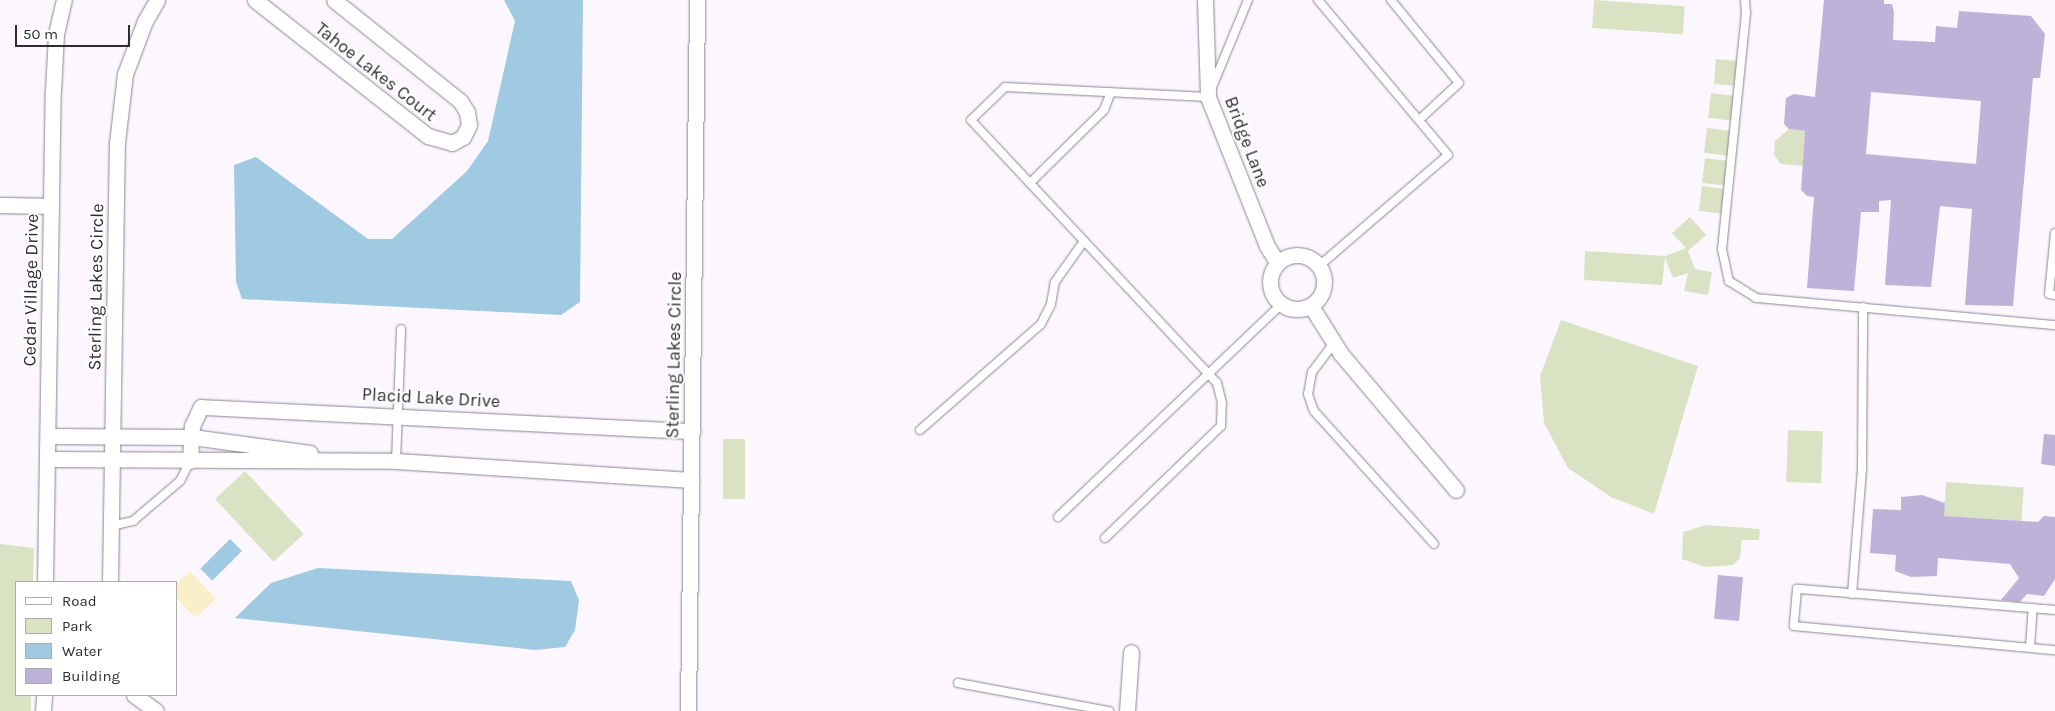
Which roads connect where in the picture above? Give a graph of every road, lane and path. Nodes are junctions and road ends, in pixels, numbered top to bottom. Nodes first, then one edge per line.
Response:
1 (64, 0) edge
2 (157, 0) edge
3 (255, 0) edge
4 (334, 0) edge
5 (697, 0) edge
6 (1205, 0) edge
7 (1248, 0) edge
8 (1318, 0) edge
9 (1391, 0) edge
10 (1744, 0) edge
11 (1111, 92) junction
12 (1208, 97) junction
13 (1419, 120) junction
14 (1030, 184) junction
15 (0, 205) edge
16 (51, 206) junction
17 (2055, 233) edge
18 (1084, 241) junction
19 (1277, 262) junction
20 (1319, 266) junction
21 (2055, 295) edge
22 (1281, 304) junction
23 (1311, 306) junction
24 (1863, 307) junction
25 (2055, 325) edge
26 (401, 330) dead end
27 (1334, 343) junction
28 (1208, 373) junction
29 (397, 415) junction
30 (920, 430) dead end
31 (692, 432) junction
32 (48, 436) junction
33 (192, 437) junction
34 (112, 438) junction
35 (47, 459) junction
36 (112, 460) junction
37 (190, 461) junction
38 (369, 461) junction
39 (396, 461) junction
40 (691, 480) junction
41 (1456, 490) dead end
42 (1058, 517) dead end
43 (111, 526) junction
44 (1105, 538) dead end
45 (1434, 544) dead end
46 (45, 581) edge
47 (110, 581) edge
48 (1852, 594) junction
49 (2033, 608) junction
50 (2055, 610) edge
51 (2030, 647) junction
52 (2055, 650) edge
53 (1131, 652) dead end
54 (958, 684) dead end
55 (44, 696) edge
56 (135, 696) edge
57 (44, 711) edge
58 (156, 711) edge
59 (688, 711) edge
60 (1109, 711) edge
61 (1127, 711) edge

1 - 16 street, Cedar Village Drive
2 - 34 street, Sterling Lakes Circle
3 - 4 street, Tahoe Lakes Court
5 - 31 street, Sterling Lakes Circle
6 - 12 street, Bridge Lane
7 - 12 lane
8 - 13 lane
9 - 13 lane
10 - 24 lane
11 - 12 lane
11 - 14 lane
11 - 14 lane
12 - 19 street, Bridge Lane
13 - 20 lane
14 - 18 lane
15 - 16 street
16 - 32 street, Cedar Village Drive
17 - 21 lane
18 - 28 lane
18 - 30 lane
19 - 20 street
19 - 22 street
20 - 23 street
22 - 23 street
22 - 28 lane
23 - 27 street
24 - 25 lane
24 - 48 lane
26 - 29 lane
27 - 41 street
27 - 45 lane
28 - 42 lane
28 - 44 lane
29 - 31 street, Placid Lake Drive
29 - 33 street, Placid Lake Drive
29 - 39 lane
31 - 40 street, Sterling Lakes Circle
32 - 34 street
32 - 35 street, Cedar Village Drive
33 - 34 street
33 - 37 street, Placid Lake Drive
33 - 38 street
34 - 36 street, Sterling Lakes Circle
35 - 36 street
35 - 46 street, Cedar Village Drive
36 - 37 street
36 - 43 street, Sterling Lakes Circle
37 - 38 street
37 - 43 lane
38 - 39 street
39 - 40 street
40 - 59 street, Sterling Lakes Circle
43 - 47 street, Sterling Lakes Circle
48 - 49 lane
48 - 51 lane
49 - 50 lane
49 - 51 lane
51 - 52 lane
53 - 61 street
54 - 60 lane
55 - 57 street
56 - 58 street

